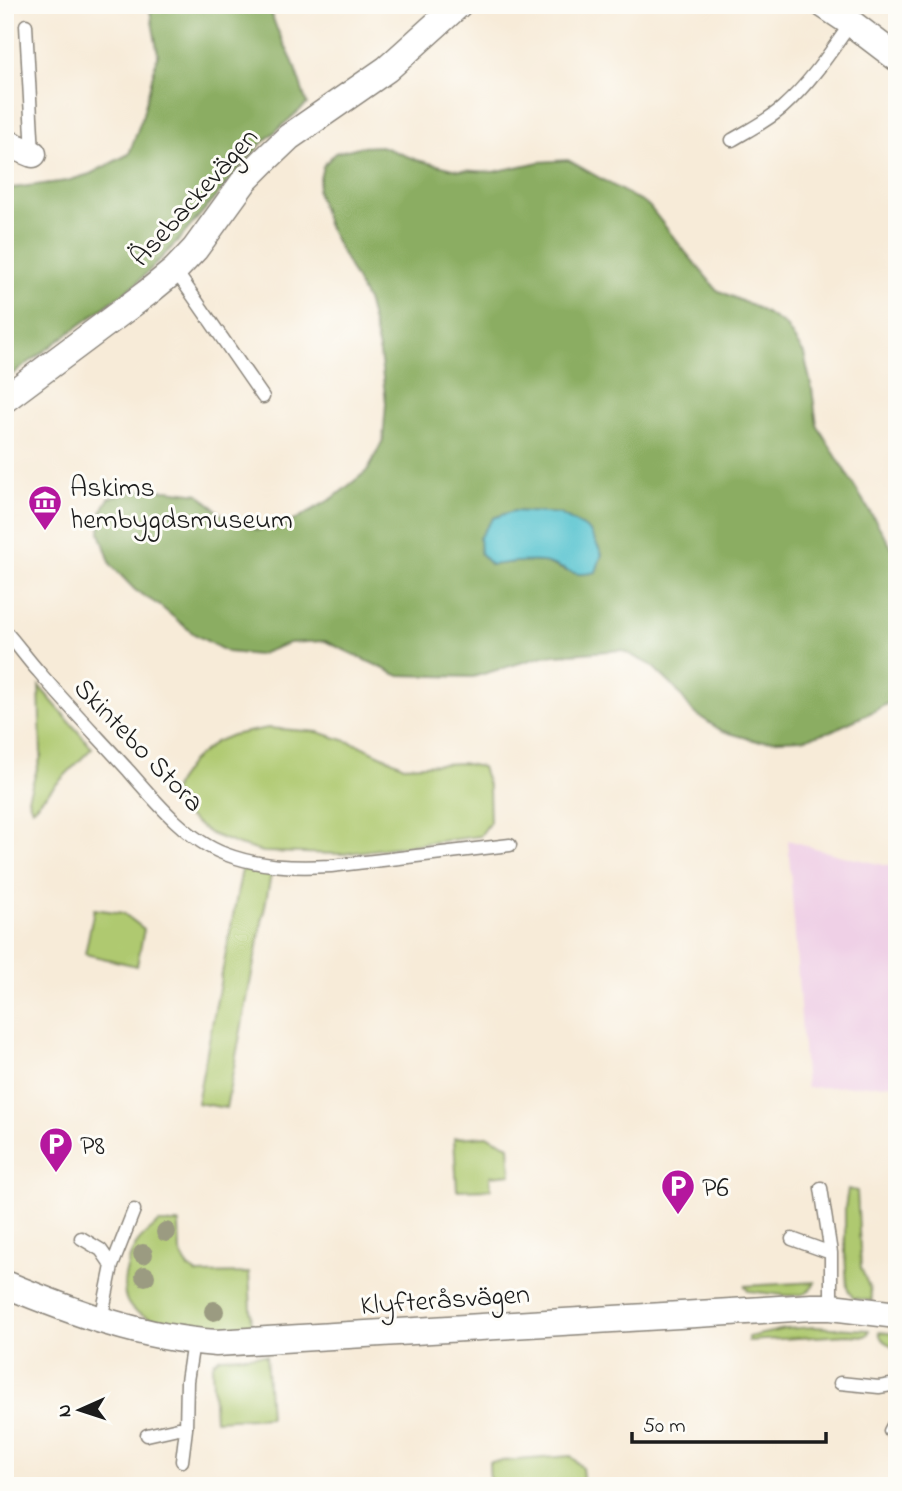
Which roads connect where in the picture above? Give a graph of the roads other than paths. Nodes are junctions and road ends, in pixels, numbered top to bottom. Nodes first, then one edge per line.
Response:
1 (458, 5) edge
2 (824, 5) edge
3 (851, 23) junction
4 (26, 25) dead end
5 (897, 58) edge
6 (732, 140) dead end
7 (5, 144) edge
8 (33, 154) joint
9 (175, 270) junction
10 (264, 397) dead end
11 (5, 399) edge
12 (5, 631) edge
13 (510, 845) dead end
14 (821, 1188) dead end
15 (134, 1210) dead end
16 (81, 1238) dead end
17 (792, 1239) dead end
18 (831, 1253) junction
19 (112, 1266) junction
20 (5, 1284) edge
21 (831, 1307) junction
22 (897, 1315) edge
23 (101, 1320) junction
24 (193, 1342) junction
25 (840, 1383) dead end
26 (897, 1384) edge
27 (897, 1419) edge
28 (186, 1429) junction
29 (890, 1431) dead end
30 (147, 1435) dead end
31 (182, 1461) dead end

1 - 9 street, Äsebackevägen
2 - 3 street
3 - 5 street
3 - 6 lane
4 - 8 lane
7 - 8 street
9 - 10 lane
9 - 11 street, Äsebackevägen
12 - 13 lane, Skintebo Stora
14 - 18 lane
15 - 19 lane
16 - 19 lane
17 - 18 lane
18 - 21 lane
19 - 23 lane
20 - 23 street, Klyfteråsvägen
21 - 22 street, Klyfteråsvägen
21 - 24 street, Klyfteråsvägen
23 - 24 street, Klyfteråsvägen
24 - 28 lane
25 - 26 lane
27 - 29 lane
28 - 30 lane
28 - 31 lane

